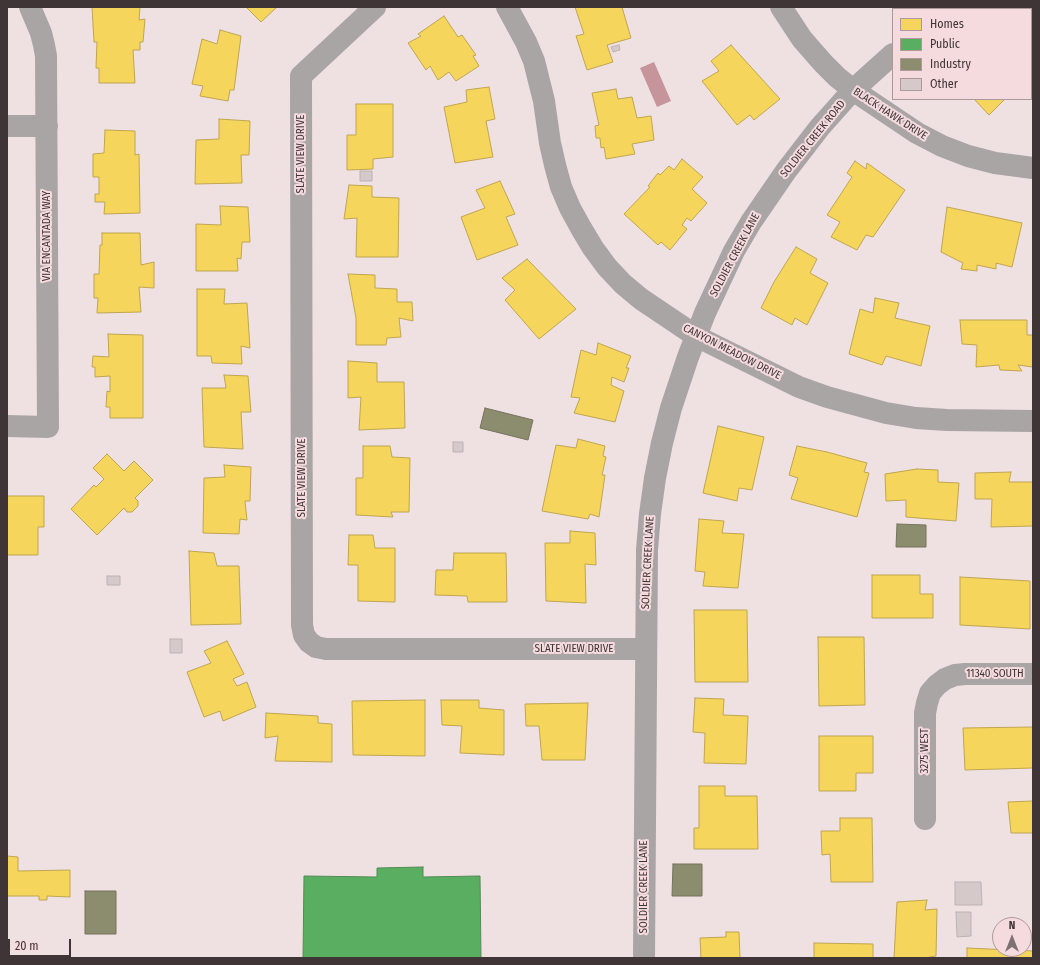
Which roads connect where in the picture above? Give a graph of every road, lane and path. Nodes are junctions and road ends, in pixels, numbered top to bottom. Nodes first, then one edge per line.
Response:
1 (30, 7) edge
2 (375, 7) edge
3 (506, 7) edge
4 (781, 7) edge
5 (892, 55) edge
6 (853, 90) junction
7 (7, 126) edge
8 (47, 126) junction
9 (1033, 168) edge
10 (770, 193) joint
11 (696, 336) junction
12 (1033, 421) edge
13 (7, 426) edge
14 (645, 649) junction
15 (1033, 674) edge
16 (937, 685) joint
17 (925, 819) dead end
18 (644, 958) edge

1 - 8 street, VIA ENCANTADA WAY
2 - 14 street, SLATE VIEW DRIVE
3 - 11 street, CANYON MEADOW DRIVE
4 - 6 street, BLACK HAWK DRIVE
5 - 6 street, SOLDIER CREEK ROAD
6 - 9 street, BLACK HAWK DRIVE
6 - 10 street, SOLDIER CREEK ROAD
7 - 8 street
8 - 13 street, VIA ENCANTADA WAY
10 - 11 street, SOLDIER CREEK LANE
11 - 12 street, CANYON MEADOW DRIVE
11 - 14 street, SOLDIER CREEK LANE
14 - 18 street, SOLDIER CREEK LANE
15 - 16 street, 11340 SOUTH
16 - 17 street, 3275 WEST

